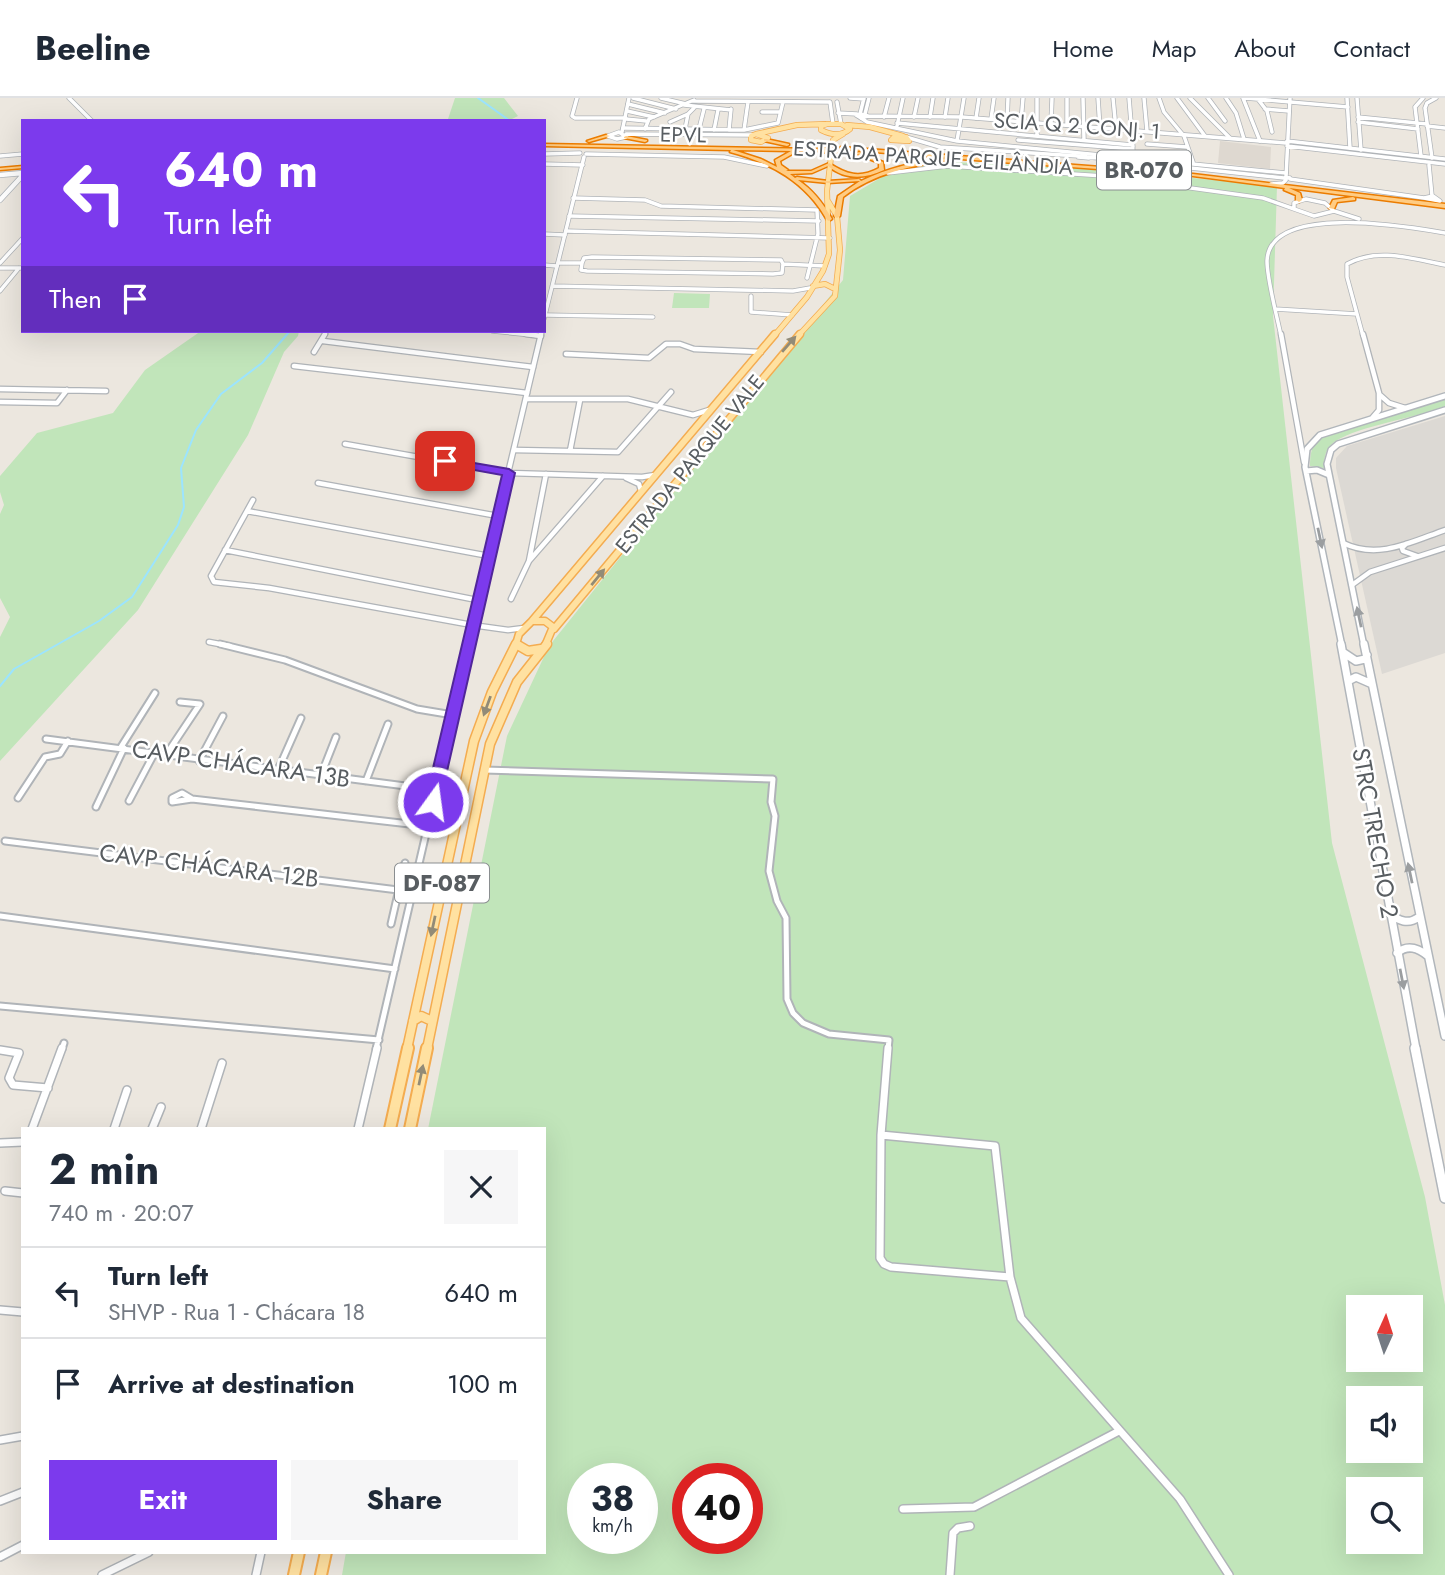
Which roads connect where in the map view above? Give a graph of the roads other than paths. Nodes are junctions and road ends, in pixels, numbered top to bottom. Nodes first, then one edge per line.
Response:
1 (69, 98) edge
2 (577, 98) edge
3 (631, 98) edge
4 (661, 98) edge
5 (714, 98) edge
6 (744, 98) edge
7 (775, 98) edge
8 (850, 98) edge
9 (865, 98) edge
10 (889, 98) edge
11 (903, 98) edge
12 (918, 98) edge
13 (933, 98) edge
14 (948, 98) edge
15 (964, 98) edge
16 (979, 98) edge
17 (994, 98) edge
18 (1008, 98) edge
19 (1023, 98) edge
20 (1037, 98) edge
21 (1052, 98) edge
22 (1068, 98) edge
23 (1083, 98) edge
24 (1098, 98) edge
25 (1114, 98) edge
26 (1129, 98) edge
27 (1144, 98) edge
28 (1159, 98) edge
29 (1177, 98) edge
30 (1191, 98) edge
31 (1208, 98) edge
32 (1226, 98) edge
33 (1244, 98) edge
34 (1257, 98) edge
35 (1347, 98) edge
36 (1357, 98) edge
37 (1423, 98) edge
38 (1437, 98) edge
39 (693, 99) edge
40 (1268, 99) edge
41 (830, 100) edge
42 (1290, 100) edge
43 (730, 102) junction
44 (748, 102) junction
45 (761, 102) junction
46 (783, 102) junction
47 (790, 102) junction
48 (628, 104) junction
49 (1416, 104) junction
50 (685, 105) junction
51 (1425, 105) junction
52 (1348, 107) junction
53 (694, 108) junction
54 (676, 109) junction
55 (704, 109) junction
56 (1265, 109) junction
57 (718, 110) junction
58 (731, 110) junction
59 (627, 111) junction
60 (1289, 111) junction
61 (780, 112) junction
62 (665, 113) junction
63 (688, 114) junction
64 (838, 114) junction
65 (1416, 114) junction
66 (861, 115) junction
67 (1426, 116) junction
68 (654, 117) junction
69 (884, 117) junction
70 (898, 117) junction
71 (914, 117) junction
72 (930, 117) junction
73 (945, 117) junction
74 (961, 117) junction
75 (626, 118) junction
76 (976, 118) junction
77 (90, 119) edge
78 (991, 119) junction
79 (1358, 119) junction
80 (646, 121) junction
81 (1006, 121) junction
82 (1225, 121) dead end
83 (670, 122) dead end
84 (1021, 122) junction
85 (897, 123) junction
86 (1037, 123) junction
87 (1417, 123) junction
88 (830, 124) junction
89 (1051, 124) junction
90 (844, 125) junction
91 (1067, 125) junction
92 (1427, 125) junction
93 (1083, 127) junction
94 (761, 128) junction
95 (961, 128) junction
96 (1100, 128) junction
97 (1445, 128) edge
98 (645, 129) junction
99 (685, 129) junction
100 (699, 129) junction
101 (1116, 129) junction
102 (1418, 129) junction
103 (714, 130) junction
104 (729, 130) junction
105 (744, 130) junction
106 (1131, 130) junction
107 (822, 131) junction
108 (1147, 131) junction
109 (1272, 132) dead end
110 (624, 133) junction
111 (845, 133) junction
112 (1349, 133) junction
113 (1182, 134) junction
114 (1359, 134) junction
115 (893, 135) junction
116 (1016, 135) junction
117 (1419, 135) junction
118 (608, 136) joint
119 (754, 136) junction
120 (1037, 136) junction
121 (1205, 136) junction
122 (1230, 138) junction
123 (1429, 138) junction
124 (766, 139) junction
125 (1084, 139) junction
126 (1244, 139) junction
127 (833, 140) junction
128 (904, 140) junction
129 (1018, 140) junction
130 (578, 141) junction
131 (1260, 141) junction
132 (665, 142) junction
133 (957, 142) junction
134 (546, 143) edge
135 (546, 143) edge
136 (1288, 143) junction
137 (1147, 144) dead end
138 (591, 145) junction
139 (1084, 145) junction
140 (792, 146) junction
141 (702, 147) junction
142 (1133, 147) junction
143 (1187, 147) junction
144 (1350, 148) junction
145 (819, 149) junction
146 (1361, 149) junction
147 (805, 150) junction
148 (854, 150) junction
149 (1019, 150) junction
150 (911, 152) junction
151 (21, 154) edge
152 (546, 154) edge
153 (897, 155) junction
154 (1383, 155) junction
155 (0, 156) edge
156 (1084, 156) junction
157 (1134, 156) junction
158 (582, 157) junction
159 (964, 159) junction
160 (1422, 159) junction
161 (1431, 161) junction
162 (1445, 161) edge
163 (881, 162) junction
164 (1134, 162) junction
165 (1193, 162) junction
166 (546, 164) edge
167 (829, 164) junction
168 (21, 166) edge
169 (767, 166) junction
170 (0, 167) edge
171 (795, 172) junction
172 (781, 173) junction
173 (888, 173) junction
174 (21, 174) edge
175 (0, 175) edge
176 (21, 177) edge
177 (1287, 177) junction
178 (828, 182) junction
179 (1271, 184) junction
180 (21, 185) edge
181 (13, 187) junction
182 (1300, 187) junction
183 (1284, 189) junction
184 (1432, 195) junction
185 (573, 198) junction
186 (1425, 198) junction
187 (827, 199) junction
188 (1271, 199) junction
189 (1363, 199) junction
190 (0, 200) edge
191 (1299, 200) junction
192 (1401, 201) junction
193 (1443, 204) edge
194 (1294, 209) junction
195 (1333, 209) junction
196 (1300, 213) junction
197 (569, 216) junction
198 (837, 216) junction
199 (829, 219) junction
200 (819, 220) junction
201 (1388, 225) junction
202 (1301, 228) junction
203 (565, 233) junction
204 (1445, 233) edge
205 (546, 234) edge
206 (817, 238) junction
207 (828, 239) junction
208 (21, 240) edge
209 (688, 259) junction
210 (582, 263) junction
211 (783, 264) junction
212 (810, 265) junction
213 (1445, 265) edge
214 (0, 266) edge
215 (546, 266) edge
216 (557, 266) junction
217 (825, 266) junction
218 (21, 268) edge
219 (686, 273) junction
220 (807, 278) dead end
221 (552, 286) junction
222 (812, 287) junction
223 (835, 289) junction
224 (0, 291) edge
225 (793, 291) junction
226 (751, 296) dead end
227 (807, 297) junction
228 (546, 299) edge
229 (821, 301) junction
230 (1275, 309) junction
231 (1357, 314) junction
232 (792, 315) junction
233 (546, 317) edge
234 (653, 317) dead end
235 (325, 333) edge
236 (541, 333) edge
237 (323, 341) junction
238 (314, 352) dead end
239 (761, 352) junction
240 (566, 354) dead end
241 (294, 366) dead end
242 (533, 367) junction
243 (0, 389) edge
244 (67, 390) junction
245 (106, 391) dead end
246 (671, 392) dead end
247 (1379, 393) junction
248 (527, 396) junction
249 (1445, 396) edge
250 (580, 400) junction
251 (0, 402) edge
252 (656, 407) junction
253 (713, 407) junction
254 (1405, 408) junction
255 (1445, 410) edge
256 (692, 416) junction
257 (1373, 417) junction
258 (693, 431) junction
259 (345, 444) dead end
260 (514, 450) junction
261 (570, 451) junction
262 (1306, 469) junction
263 (509, 473) junction
264 (546, 474) junction
265 (603, 475) junction
266 (655, 475) junction
267 (1329, 475) junction
268 (623, 476) junction
269 (642, 477) junction
270 (636, 482) junction
271 (318, 483) dead end
272 (641, 491) junction
273 (253, 500) dead end
274 (247, 511) junction
275 (498, 516) junction
276 (1445, 530) edge
277 (1343, 543) junction
278 (1408, 543) junction
279 (1445, 548) edge
280 (225, 550) junction
281 (489, 556) junction
282 (1420, 556) junction
283 (529, 561) junction
284 (214, 582) joint
285 (1352, 585) junction
286 (511, 598) dead end
287 (477, 600) junction
288 (533, 621) junction
289 (472, 625) junction
290 (524, 628) junction
291 (499, 629) junction
292 (554, 629) junction
293 (209, 642) dead end
294 (516, 642) junction
295 (541, 649) junction
296 (1343, 652) junction
297 (1367, 655) junction
298 (1348, 681) junction
299 (1372, 684) junction
300 (155, 693) dead end
301 (180, 702) dead end
302 (454, 715) junction
303 (223, 716) dead end
304 (301, 718) dead end
305 (388, 724) dead end
306 (336, 737) dead end
307 (46, 739) dead end
308 (68, 741) junction
309 (123, 748) junction
310 (155, 752) junction
311 (166, 755) junction
312 (199, 761) junction
313 (278, 770) junction
314 (484, 771) junction
315 (321, 775) junction
316 (366, 781) junction
317 (436, 790) junction
318 (18, 798) dead end
319 (192, 799) dead end
320 (129, 801) dead end
321 (433, 802) junction
322 (96, 807) dead end
323 (439, 808) junction
324 (457, 809) junction
325 (431, 812) junction
326 (427, 826) junction
327 (5, 841) dead end
328 (405, 863) dead end
329 (399, 891) junction
330 (414, 892) junction
331 (394, 911) junction
332 (409, 911) junction
333 (1389, 913) junction
334 (0, 916) edge
335 (1419, 918) junction
336 (391, 924) dead end
337 (1397, 953) junction
338 (1428, 957) junction
339 (395, 970) junction
340 (0, 1006) edge
341 (413, 1021) junction
342 (432, 1021) junction
343 (1445, 1036) edge
344 (379, 1040) junction
345 (64, 1043) dead end
346 (0, 1050) edge
347 (222, 1063) dead end
348 (48, 1088) junction
349 (127, 1090) dead end
350 (161, 1107) dead end
351 (33, 1127) edge
352 (115, 1127) edge
353 (153, 1127) edge
354 (202, 1127) edge
355 (358, 1127) edge
356 (390, 1127) edge
357 (410, 1127) edge
358 (881, 1135) junction
359 (21, 1142) edge
360 (0, 1143) edge
361 (5, 1191) dead end
362 (21, 1193) edge
363 (1445, 1198) edge
364 (1010, 1277) junction
365 (0, 1310) edge
366 (21, 1312) edge
367 (1119, 1431) junction
368 (21, 1436) edge
369 (0, 1440) edge
370 (21, 1493) edge
371 (0, 1501) edge
372 (903, 1509) dead end
373 (970, 1526) dead end
374 (21, 1546) edge
375 (145, 1554) edge
376 (261, 1554) edge
377 (298, 1554) edge
378 (326, 1554) edge
379 (0, 1557) edge
380 (102, 1575) edge
381 (256, 1575) edge
382 (293, 1575) edge
383 (321, 1575) edge
384 (950, 1575) edge
385 (1229, 1575) edge

1 - 77 street
2 - 75 street
3 - 48 street
3 - 54 street
4 - 50 street
5 - 43 street
6 - 45 street
7 - 47 street
8 - 9 street
9 - 66 street
10 - 69 street
11 - 70 street
12 - 71 street
13 - 72 street
14 - 73 street
15 - 74 street
16 - 76 street
17 - 78 street
18 - 81 street
19 - 84 street
20 - 86 street
21 - 89 street
22 - 91 street
23 - 93 street
24 - 96 street
25 - 101 street
26 - 106 street
27 - 108 street
28 - 113 street
29 - 121 street
30 - 122 street
31 - 82 street
32 - 126 street
33 - 34 street
33 - 131 street
34 - 40 street
34 - 56 street
35 - 52 street
36 - 79 street
37 - 49 street
38 - 51 street
39 - 43 street
39 - 50 street
40 - 42 street
41 - 47 street
41 - 64 street
41 - 88 street
42 - 52 street
42 - 60 street
43 - 44 street
43 - 58 street
44 - 45 street
44 - 105 street
45 - 46 street
46 - 47 street
46 - 61 street
48 - 59 street
48 - 62 street
49 - 51 street
49 - 65 street
50 - 53 street
50 - 54 street
51 - 67 street
52 - 112 street
53 - 55 street
53 - 63 street
54 - 62 street
55 - 57 street
55 - 100 street
56 - 60 street
56 - 109 street
57 - 58 street
57 - 103 street
58 - 104 street
59 - 68 street
59 - 75 street
60 - 136 street
61 - 94 street
61 - 94 street
62 - 68 street
63 - 83 street
63 - 99 street
64 - 66 street, SCIA Q 2 CONJ. 1
64 - 90 street
65 - 67 street
65 - 87 street
66 - 69 street, SCIA Q 2 CONJ. 1
66 - 115 street
67 - 92 street
68 - 80 street
69 - 70 street, SCIA Q 2 CONJ. 1
70 - 71 street, SCIA Q 2 CONJ. 1
70 - 85 street
71 - 72 street, SCIA Q 2 CONJ. 1
72 - 73 street, SCIA Q 2 CONJ. 1
73 - 74 street, SCIA Q 2 CONJ. 1
74 - 76 street, SCIA Q 2 CONJ. 1
74 - 95 street
75 - 80 street
75 - 110 street
76 - 78 street, SCIA Q 2 CONJ. 1
78 - 81 street, SCIA Q 2 CONJ. 1
79 - 87 street
79 - 102 street
79 - 114 street
80 - 98 street
81 - 84 street, SCIA Q 2 CONJ. 1
84 - 86 street, SCIA Q 2 CONJ. 1
85 - 95 street
85 - 115 street
86 - 89 street, SCIA Q 2 CONJ. 1
86 - 120 street
87 - 92 street
87 - 102 street
88 - 90 main road, EPVL
88 - 107 main road
88 - 119 main road, EPVL
89 - 91 street, SCIA Q 2 CONJ. 1
90 - 111 main road
90 - 115 main road
91 - 93 street, SCIA Q 2 CONJ. 1
92 - 97 street
92 - 123 street
93 - 96 street, SCIA Q 2 CONJ. 1
93 - 125 street
94 - 105 street
95 - 116 street
95 - 133 street
96 - 101 street, SCIA Q 2 CONJ. 1
98 - 99 street
98 - 110 street
99 - 100 street
100 - 103 street
101 - 106 street, SCIA Q 2 CONJ. 1
102 - 117 street
103 - 104 street
104 - 105 street
106 - 108 street, SCIA Q 2 CONJ. 1
106 - 142 street
107 - 111 main road
107 - 124 main road
107 - 127 main road
108 - 113 street, SCIA Q 2 CONJ. 1
110 - 118 street, EPVL
110 - 119 street, EPVL
110 - 132 highway
111 - 115 main road
111 - 127 main road
112 - 114 street
112 - 144 street
113 - 121 street, SCIA Q 2 CONJ. 1
113 - 143 street
114 - 146 street
115 - 128 main road
115 - 133 street
115 - 148 highway
116 - 120 street
116 - 129 street
117 - 123 street
117 - 160 street
118 - 130 highway
119 - 124 main road
120 - 125 street
121 - 122 street, SCIA Q 2 CONJ. 1
122 - 126 street, SCIA Q 2 CONJ. 1
123 - 161 street
124 - 140 highway
125 - 139 street
125 - 142 street
126 - 131 street, SCIA Q 2 CONJ. 1
127 - 167 main road, DF-087
128 - 149 street
128 - 150 highway
129 - 139 street
129 - 149 street
130 - 132 highway, ESTRADA PARQUE CEILÂNDIA / BR-070
130 - 134 highway, ESTRADA PARQUE CEILÂNDIA / BR-070
131 - 136 street, SCIA Q 2 CONJ. 1
132 - 140 highway, ESTRADA PARQUE CEILÂNDIA / BR-070
133 - 149 street
135 - 138 highway, ESTRADA PARQUE CEILÂNDIA / BR-070
136 - 144 street
136 - 154 street
136 - 177 street
136 - 177 street
137 - 143 street
138 - 141 highway, ESTRADA PARQUE CEILÂNDIA / BR-070
138 - 158 street
139 - 142 street
139 - 156 street
140 - 145 highway, ESTRADA PARQUE CEILÂNDIA / BR-070
141 - 147 highway, ESTRADA PARQUE CEILÂNDIA / BR-070
141 - 169 highway
142 - 157 street
143 - 165 street
144 - 146 street
145 - 147 highway, ESTRADA PARQUE CEILÂNDIA / BR-070
145 - 148 highway, ESTRADA PARQUE CEILÂNDIA / BR-070, bridge
146 - 154 street
147 - 171 highway
148 - 150 highway, ESTRADA PARQUE CEILÂNDIA / BR-070
148 - 153 highway, ESTRADA PARQUE CEILÂNDIA / BR-070
148 - 163 highway
149 - 156 street
149 - 156 street
150 - 179 highway, ESTRADA PARQUE CEILÂNDIA / BR-070
151 - 155 street
152 - 158 street
153 - 159 highway, ESTRADA PARQUE CEILÂNDIA / BR-070
153 - 163 highway
154 - 160 street
156 - 157 street
156 - 164 street
157 - 164 street
157 - 165 street
158 - 166 street
158 - 169 street
158 - 185 street
159 - 173 highway
159 - 183 highway, ESTRADA PARQUE CEILÂNDIA / BR-070
160 - 161 street
161 - 162 street
161 - 184 street
163 - 167 highway
164 - 177 street
165 - 177 street
167 - 171 highway
167 - 178 main road, DF-087
168 - 170 highway
169 - 172 highway
171 - 172 highway
172 - 178 highway
172 - 199 highway
173 - 178 highway
173 - 188 street
173 - 198 highway
174 - 175 main road
176 - 181 main road
177 - 179 street
177 - 182 street
177 - 186 street
178 - 187 main road, DF-087
179 - 182 highway, ESTRADA PARQUE CEILÂNDIA / BR-070
180 - 181 street
181 - 190 main road
182 - 192 highway, ESTRADA PARQUE CEILÂNDIA / BR-070
183 - 189 highway, ESTRADA PARQUE CEILÂNDIA / BR-070
183 - 191 highway
184 - 186 street
184 - 193 street
185 - 197 street
185 - 200 street
186 - 192 highway
186 - 193 street
187 - 198 main road, DF-087
187 - 199 main road, DF-087
188 - 191 street
188 - 194 street
189 - 193 highway, ESTRADA PARQUE CEILÂNDIA / BR-070
189 - 195 highway
191 - 194 street
191 - 195 street
192 - 193 highway, ESTRADA PARQUE CEILÂNDIA / BR-070
194 - 196 street
195 - 196 street
195 - 201 street
196 - 202 street
197 - 200 street
197 - 203 street
198 - 223 main road, DF-087
199 - 207 main road, DF-087
200 - 206 street
201 - 202 street
201 - 204 street
202 - 230 street
203 - 205 street
203 - 206 street
203 - 216 street
206 - 207 street
206 - 212 street
207 - 217 main road, DF-087
208 - 214 street
209 - 210 street
209 - 211 street
209 - 219 street
210 - 216 street
210 - 219 street
211 - 212 street
211 - 219 street
212 - 217 street
212 - 220 street
213 - 231 street
214 - 218 street
215 - 216 street
216 - 221 street
217 - 222 main road, DF-087
218 - 224 street
221 - 225 street
221 - 228 street
222 - 223 main road
222 - 225 street
222 - 227 main road, DF-087
223 - 229 main road, DF-087
225 - 227 street
226 - 232 street
227 - 229 main road
227 - 232 main road, ESTRADA PARQUE VALE / DF-087
292 -> 229 main road, ESTRADA PARQUE VALE / DF-087
230 - 231 street
230 - 262 street
231 - 247 street
232 - 239 main road, ESTRADA PARQUE VALE / DF-087
233 - 234 street
235 - 237 street
236 - 242 street
237 - 238 street
237 - 242 street
239 - 240 street
239 - 253 main road, ESTRADA PARQUE VALE / DF-087
241 - 248 street
242 - 248 street
243 - 244 street
244 - 245 street
244 - 251 street
246 - 252 street
247 - 254 street
247 - 257 street
248 - 250 street
248 - 260 street
249 - 254 main road
250 - 252 street
250 - 261 street
252 - 256 street
252 - 261 street
253 - 256 street
253 - 258 main road, ESTRADA PARQUE VALE / DF-087
254 - 257 main road
255 - 267 main road
256 - 258 street
257 - 262 main road
258 - 266 main road, ESTRADA PARQUE VALE / DF-087
259 - 263 street
260 - 261 street
260 - 263 street
262 - 267 main road
262 -> 296 main road, STRC TRECHO 2
263 - 264 street
263 - 275 street
264 - 265 street
264 - 283 street
265 - 268 street
265 - 283 street
266 - 269 street
266 - 272 main road, ESTRADA PARQUE VALE / DF-087
267 - 277 main road, STRC TRECHO 2
268 - 269 street
268 - 270 street
269 - 270 street
270 - 272 street
271 - 275 street
272 - 288 main road, ESTRADA PARQUE VALE / DF-087
273 - 274 street
274 - 280 street
274 - 281 street
275 - 281 street
276 - 278 street
277 - 278 street
277 - 285 main road, STRC TRECHO 2
278 - 282 street
279 - 282 street
280 - 284 street
280 - 287 street
281 - 287 street
282 - 285 street
283 - 286 street
284 - 289 street
297 -> 285 main road, STRC TRECHO 2
287 - 289 street
288 - 290 main road, DF-087
288 - 292 main road
289 - 291 street
289 - 302 street
290 - 291 street
290 - 294 main road, DF-087
291 - 294 street
292 - 295 main road, DF-087
293 - 302 street
294 - 295 main road
294 -> 324 main road, DF-087
295 - 314 main road, DF-087
296 - 297 main road
296 - 298 main road, STRC TRECHO 2
297 - 299 main road, STRC TRECHO 2
298 - 299 main road
298 - 333 main road, STRC TRECHO 2
335 -> 299 main road, STRC TRECHO 2
300 - 309 street
301 - 311 street
302 - 317 street
303 - 312 street
304 - 313 street
305 - 316 street
306 - 315 street
307 - 308 street, CAVP CHÁCARA 13B
308 - 309 street, CAVP CHÁCARA 13B
308 - 318 street
309 - 310 street, CAVP CHÁCARA 13B
309 - 322 street
310 - 311 street, CAVP CHÁCARA 13B
310 - 320 street
311 - 312 street, CAVP CHÁCARA 13B
312 - 313 street, CAVP CHÁCARA 13B
313 - 315 street, CAVP CHÁCARA 13B
314 - 342 main road, DF-087
314 - 358 street
315 - 316 street, CAVP CHÁCARA 13B
316 - 317 street, CAVP CHÁCARA 13B
317 - 321 street
319 - 326 street
321 - 323 street
321 - 325 street
323 - 324 street
323 - 325 street
324 -> 341 main road, DF-087
325 - 326 street
326 - 330 street
327 - 329 street, CAVP CHÁCARA 12B
328 - 329 street
329 - 330 street, CAVP CHÁCARA 12B
329 - 331 street
330 - 332 street
331 - 332 street
331 - 336 street
332 - 339 street
333 - 335 main road
333 - 337 main road, STRC TRECHO 2
334 - 339 street
335 - 338 main road, STRC TRECHO 2
337 - 338 main road
337 -> 363 main road, STRC TRECHO 2
338 - 343 main road, STRC TRECHO 2
339 - 344 street
340 - 344 street
341 - 342 main road
341 - 356 main road, DF-087
357 -> 342 main road, DF-087
344 - 355 street
345 - 348 street
346 - 348 street
347 - 354 street
348 - 351 street
349 - 352 street
350 - 353 street
358 - 364 street
358 - 364 street
359 - 360 street
361 - 362 street
364 - 367 street
365 - 366 street
367 - 372 street
367 - 385 street
368 - 369 street
370 - 371 street
373 - 384 street
374 - 379 street
375 - 380 street
376 - 381 street
377 - 382 main road
378 - 383 main road

